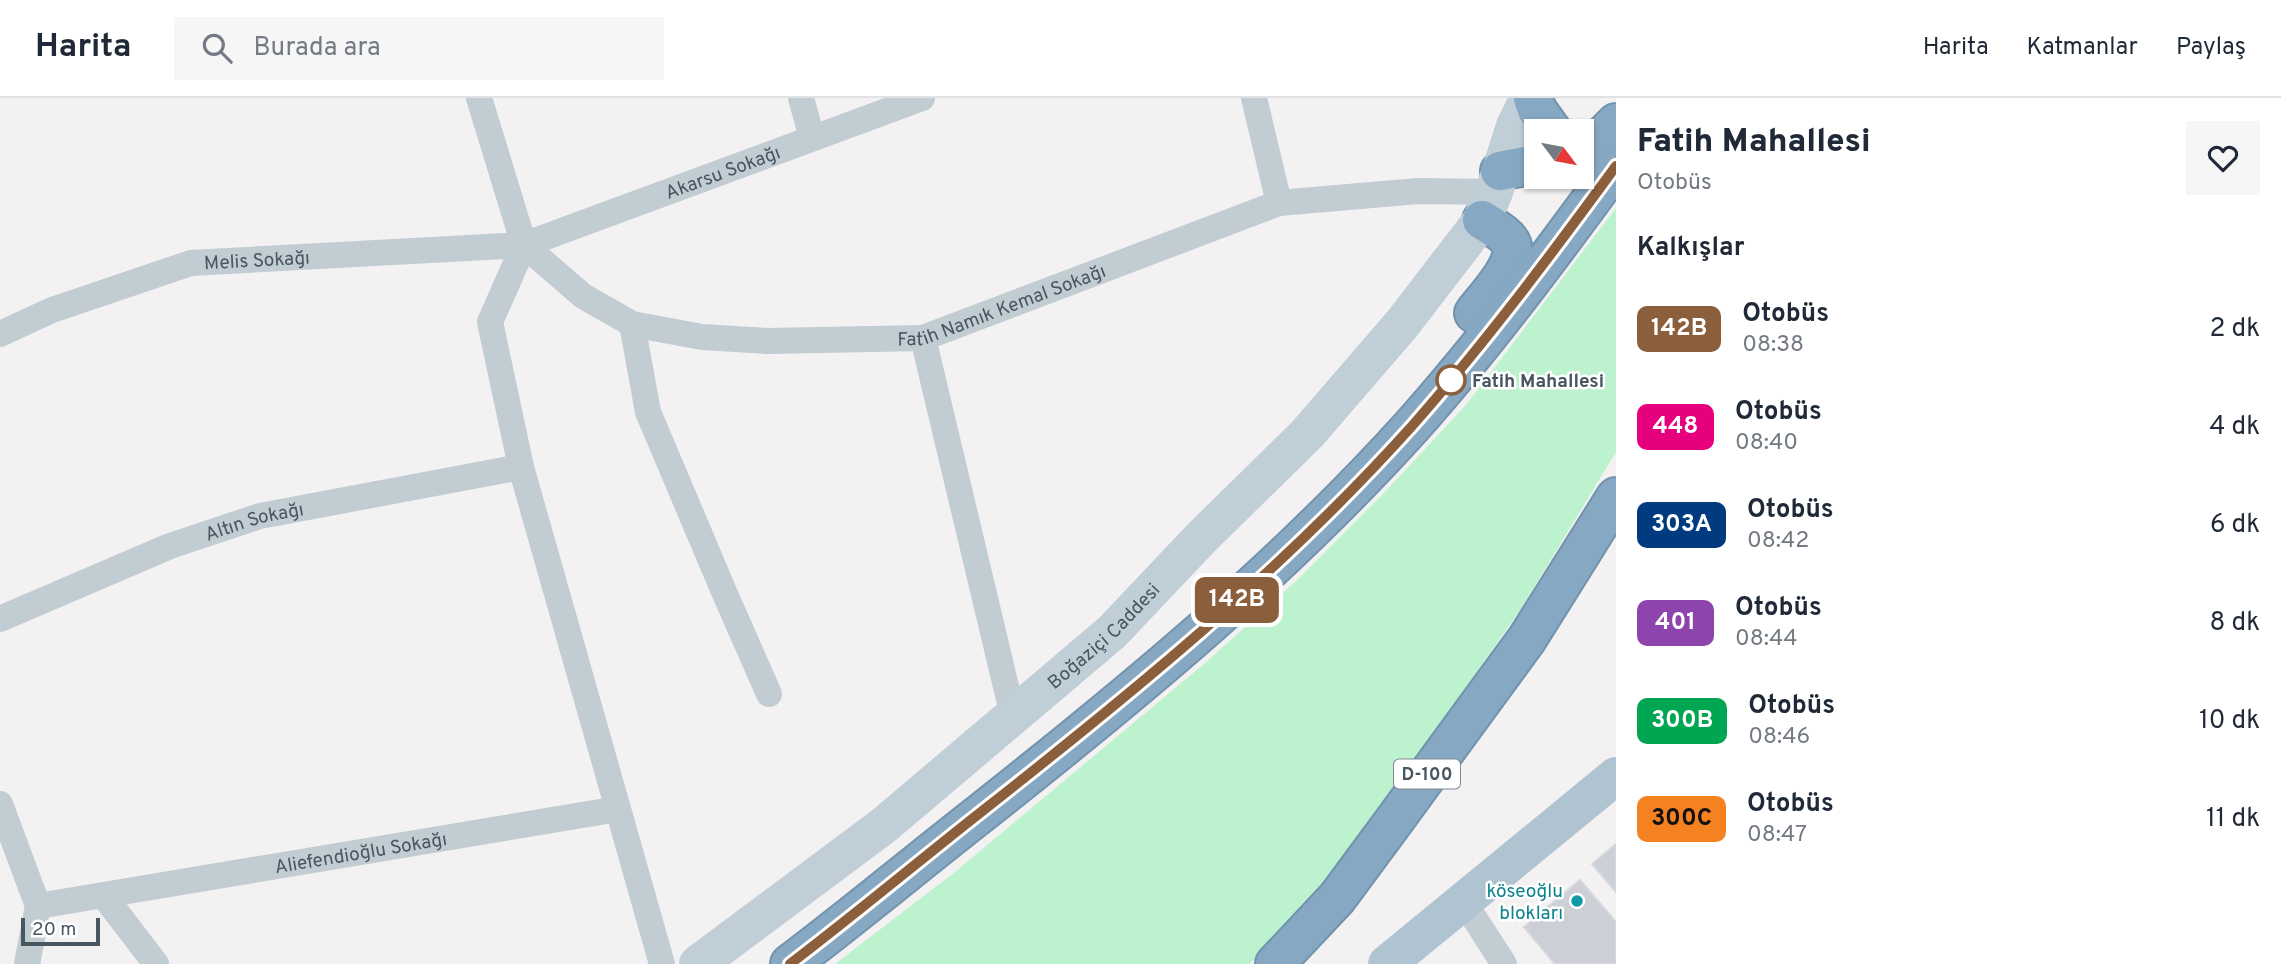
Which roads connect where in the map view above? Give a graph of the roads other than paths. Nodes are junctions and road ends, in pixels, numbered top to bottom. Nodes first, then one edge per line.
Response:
1 (479, 98) edge
2 (801, 98) edge
3 (922, 98) edge
4 (1254, 98) edge
5 (1531, 98) edge
6 (1543, 119) edge
7 (1616, 123) edge
8 (812, 138) junction
9 (1594, 145) edge
10 (1616, 166) edge
11 (1524, 172) edge
12 (1492, 194) junction
13 (1279, 203) junction
14 (524, 245) junction
15 (632, 324) junction
16 (0, 334) edge
17 (923, 338) junction
18 (1411, 426) junction
19 (521, 467) junction
20 (1616, 497) edge
21 (1616, 513) edge
22 (1568, 576) junction
23 (0, 619) edge
24 (769, 694) dead end
25 (1013, 716) junction
26 (1616, 776) edge
27 (0, 804) edge
28 (618, 810) junction
29 (104, 896) junction
30 (1464, 902) junction
31 (38, 906) junction
32 (27, 964) edge
33 (156, 964) edge
34 (662, 964) edge
35 (698, 964) edge
36 (790, 964) edge
37 (1275, 964) edge
38 (1387, 964) edge
39 (1504, 964) edge

1 - 14 street
2 - 8 street
3 - 8 street, Akarsu Sokağı
4 - 13 street
5 - 6 highway
5 - 12 main road, Boğaziçi Caddesi
7 - 9 highway
8 - 14 street, Akarsu Sokağı
10 - 18 highway
11 - 12 highway
12 - 13 street, Fatih Namık Kemal Sokağı
12 - 18 highway
12 - 25 main road, Boğaziçi Caddesi
13 - 17 street, Fatih Namık Kemal Sokağı
14 - 15 street, Fatih Namık Kemal Sokağı
14 - 16 street, Melis Sokağı
14 - 19 street
15 - 17 street, Fatih Namık Kemal Sokağı
15 - 24 street
17 - 25 street
18 - 36 highway
19 - 23 street, Altın Sokağı
19 - 28 street
20 - 22 highway, D-100
21 - 22 main road
22 - 37 highway, D-100
25 - 35 main road, Boğaziçi Caddesi
26 - 30 main road
27 - 31 street
28 - 29 street, Aliefendioğlu Sokağı
28 - 34 street
29 - 31 street, Aliefendioğlu Sokağı
29 - 33 street
30 - 38 main road
30 - 39 street
31 - 32 street

